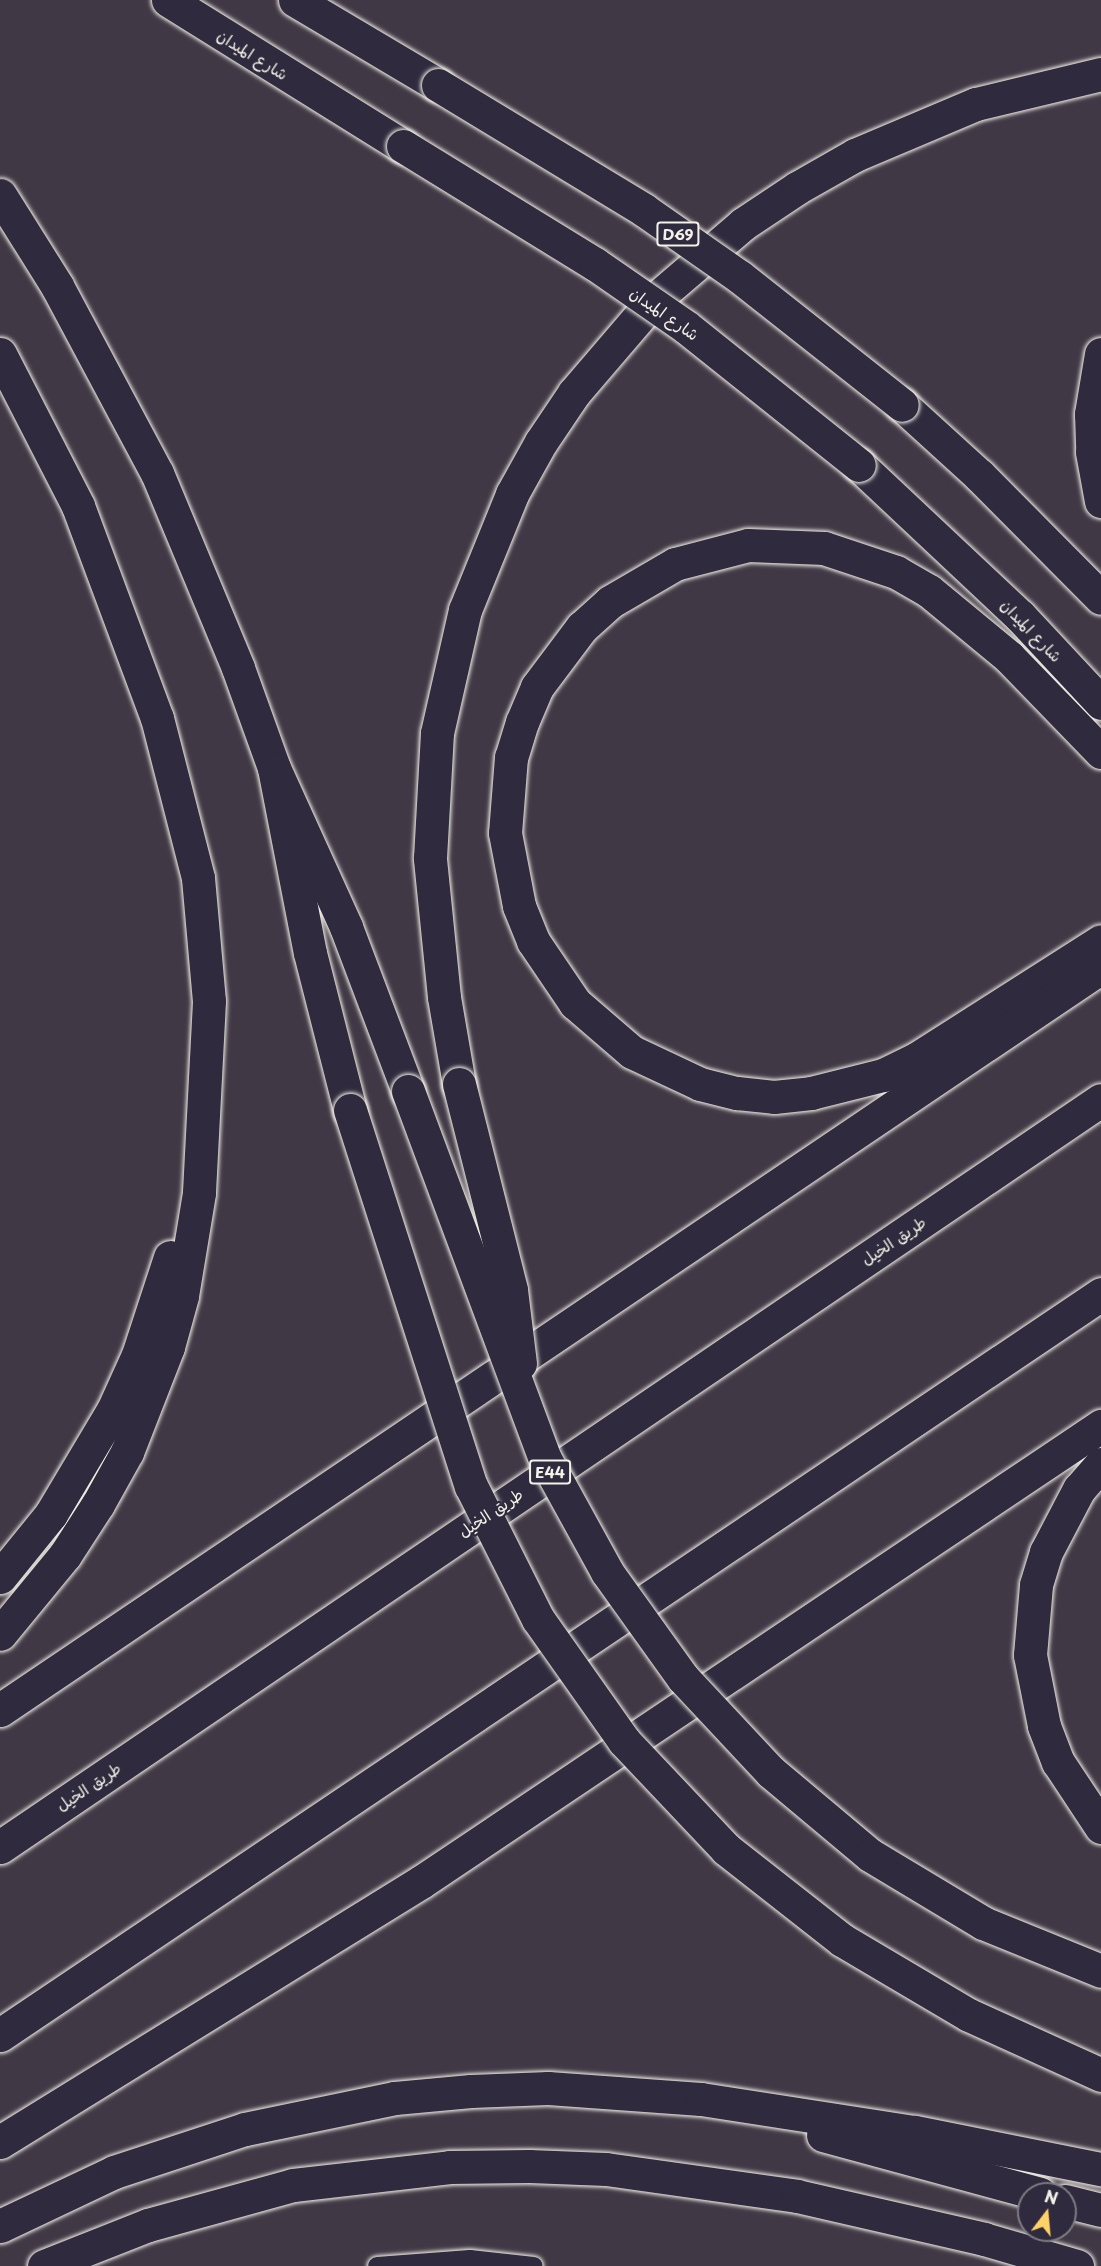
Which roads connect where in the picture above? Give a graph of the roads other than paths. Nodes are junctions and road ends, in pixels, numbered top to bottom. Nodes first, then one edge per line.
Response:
1 (168, 0) edge
2 (296, 0) edge
3 (1101, 74) edge
4 (0, 195) edge
5 (0, 354) edge
6 (1101, 354) edge
7 (1101, 501) edge
8 (1101, 598) edge
9 (1101, 703) edge
10 (1101, 752) edge
11 (274, 768) junction
12 (1101, 941) edge
13 (1101, 967) edge
14 (1101, 1100) edge
15 (203, 1140) junction
16 (1101, 1294) edge
17 (519, 1399) junction
18 (1101, 1426) edge
19 (1101, 1464) edge
20 (0, 1577) edge
21 (0, 1634) edge
22 (0, 1710) edge
23 (1101, 1827) edge
24 (0, 1847) edge
25 (1101, 1971) edge
26 (0, 2035) edge
27 (1101, 2075) edge
28 (701, 2099) junction
29 (0, 2142) edge
30 (1101, 2169) edge
31 (1017, 2188) edge
32 (1077, 2203) edge
33 (1101, 2210) edge
34 (0, 2226) edge
35 (44, 2266) edge
36 (377, 2266) edge
37 (534, 2266) edge
38 (1077, 2266) edge

1 - 9 main road, شارع الميدان, bridge
2 - 8 main road, D69, bridge
3 - 17 main road, bridge
4 - 11 main road
5 - 15 main road
6 - 7 main road
10 - 12 main road
11 - 17 main road, bridge
11 - 27 main road, bridge
13 - 22 main road
14 - 24 main road, طريق الخيل / E44
15 - 20 main road
15 - 21 main road
16 - 26 main road
17 - 25 main road, bridge
18 - 29 main road
19 - 23 main road
28 - 30 main road
28 - 31 main road
28 - 34 main road
32 - 33 main road
35 - 38 main road
36 - 37 lane

